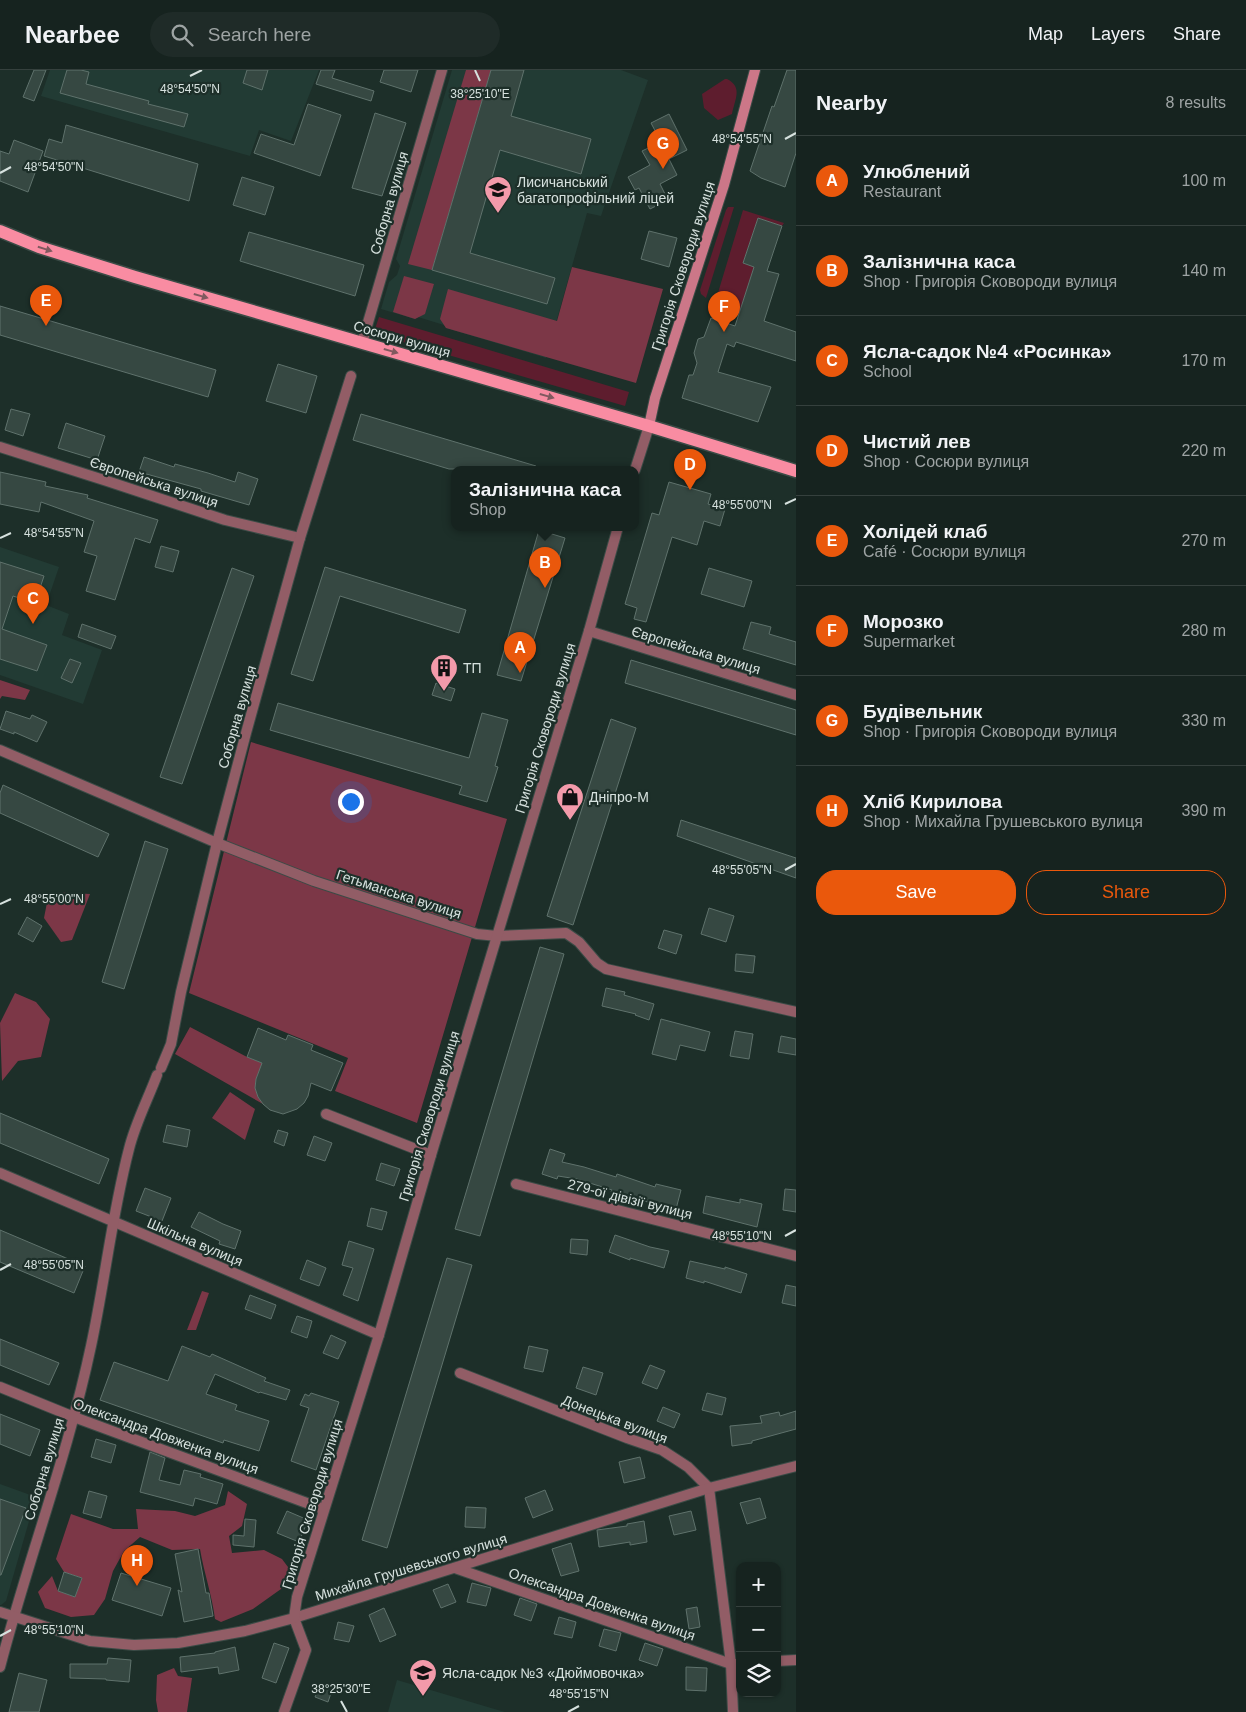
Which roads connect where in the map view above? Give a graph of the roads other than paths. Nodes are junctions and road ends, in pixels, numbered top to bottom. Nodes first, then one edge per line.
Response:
1 (442, 70) edge
2 (755, 70) edge
3 (0, 231) edge
4 (362, 343) junction
5 (350, 376) dead end
6 (649, 426) junction
7 (0, 447) edge
8 (636, 466) edge
9 (796, 471) edge
10 (617, 531) edge
11 (300, 538) junction
12 (589, 631) junction
13 (796, 695) edge
14 (0, 750) edge
15 (217, 843) junction
16 (497, 936) junction
17 (796, 1012) edge
18 (326, 1114) dead end
19 (431, 1155) junction
20 (0, 1173) edge
21 (516, 1184) dead end
22 (113, 1222) junction
23 (796, 1256) edge
24 (379, 1334) junction
25 (460, 1374) dead end
26 (0, 1387) edge
27 (74, 1417) junction
28 (796, 1466) edge
29 (709, 1488) junction
30 (323, 1509) junction
31 (455, 1568) junction
32 (0, 1612) edge
33 (13, 1616) junction
34 (294, 1618) junction
35 (796, 1660) edge
36 (781, 1661) edge
37 (736, 1664) edge
38 (0, 1667) edge
39 (284, 1712) edge
40 (732, 1712) edge

1 - 4 street, Соборна вулиця
2 - 6 main road, Григорія Сковороди вулиця
3 -> 4 main road, Сосюри вулиця
4 -> 6 main road, Сосюри вулиця
5 - 11 street, Соборна вулиця
6 - 8 street, Григорія Сковороди вулиця
6 - 9 main road, Сосюри вулиця
7 - 11 street, Європейська вулиця
10 - 12 street, Григорія Сковороди вулиця
11 - 15 street, Соборна вулиця
12 - 13 street, Європейська вулиця
12 - 16 street, Григорія Сковороди вулиця
14 - 15 street, Гетьманська вулиця
15 - 16 street, Гетьманська вулиця
15 - 22 street, Соборна вулиця
16 - 17 street, Гетьманська вулиця
16 - 19 street, Григорія Сковороди вулиця
18 - 19 street
19 - 24 street, Григорія Сковороди вулиця
20 - 22 street, Шкільна вулиця
21 - 23 street, 279-ої дівізії вулиця
22 - 24 street, Шкільна вулиця
22 - 27 street, Соборна вулиця
24 - 30 street, Григорія Сковороди вулиця
25 - 29 street, Донецька вулиця
26 - 27 street, Олександра Довженка вулиця
27 - 30 street, Олександра Довженка вулиця
27 - 33 street, Соборна вулиця
28 - 29 street, Михайла Грушевського вулиця
29 - 31 street, Михайла Грушевського вулиця
29 - 37 street
30 - 34 street, Григорія Сковороди вулиця
31 - 34 street, Михайла Грушевського вулиця
31 - 37 street, Олександра Довженка вулиця
32 - 33 street, Михайла Грушевського вулиця
33 - 34 street, Михайла Грушевського вулиця
33 - 38 street, Соборна вулиця
34 - 39 street, Григорія Сковороди вулиця
35 - 36 street
37 - 40 street

